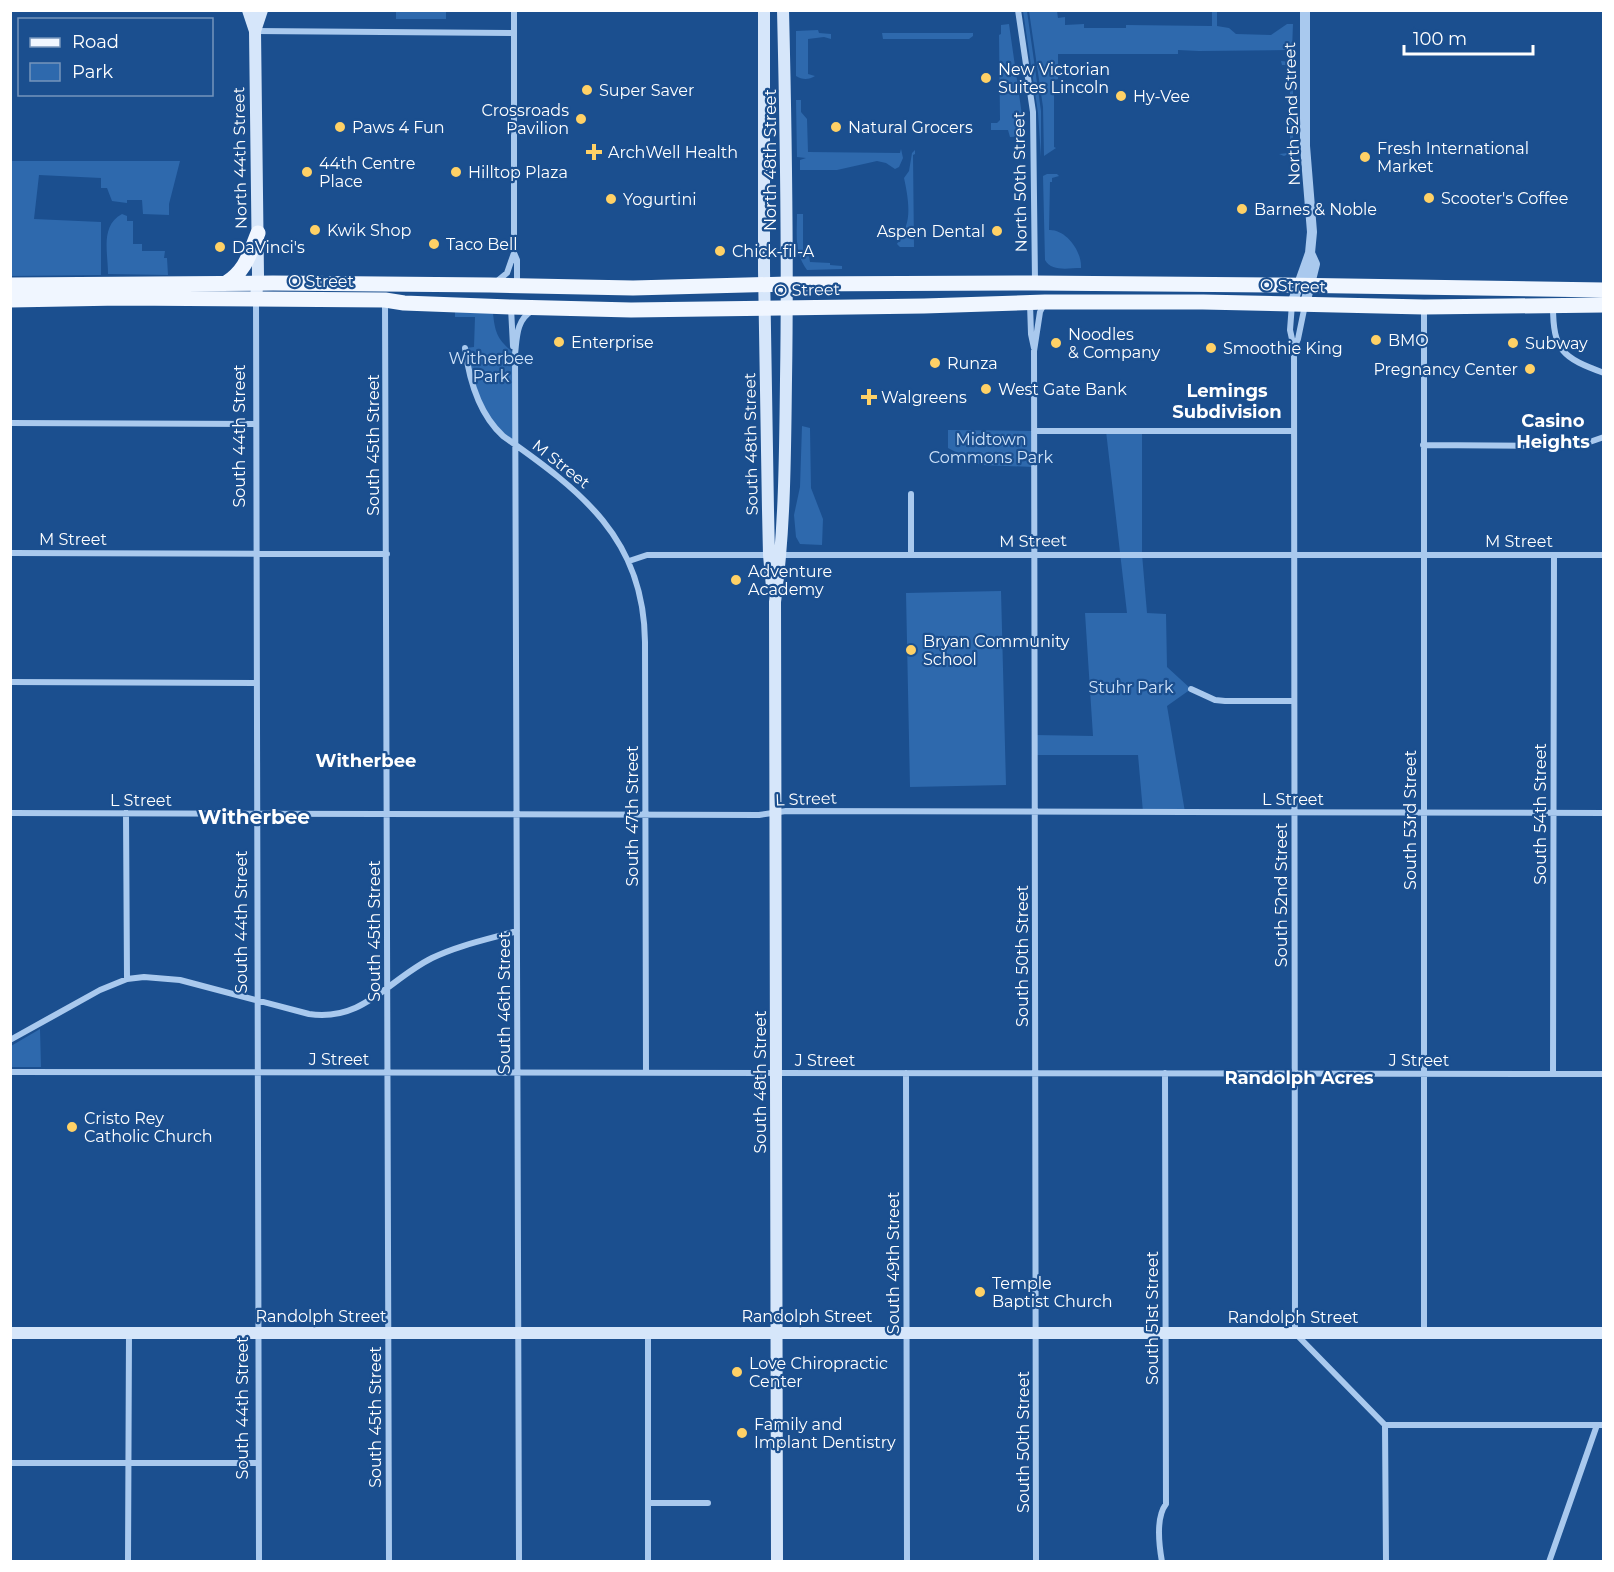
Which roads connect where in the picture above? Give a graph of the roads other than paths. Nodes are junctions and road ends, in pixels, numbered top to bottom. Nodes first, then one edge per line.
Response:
1 (248, 10) edge
2 (262, 10) edge
3 (514, 10) edge
4 (764, 10) edge
5 (783, 10) edge
6 (1018, 10) edge
7 (1305, 10) edge
8 (255, 32) junction
9 (514, 33) junction
10 (258, 233) junction
11 (514, 253) junction
12 (226, 283) junction
13 (258, 283) junction
14 (1035, 283) junction
15 (1139, 283) junction
16 (787, 284) junction
17 (10, 285) edge
18 (490, 285) junction
19 (765, 285) junction
20 (1304, 285) junction
21 (517, 286) junction
22 (597, 288) junction
23 (1604, 290) edge
24 (256, 299) junction
25 (10, 300) edge
26 (385, 300) junction
27 (1038, 302) junction
28 (1299, 304) junction
29 (1553, 305) junction
30 (1604, 305) edge
31 (924, 306) junction
32 (1424, 307) junction
33 (511, 308) junction
34 (541, 308) junction
35 (765, 308) junction
36 (787, 308) junction
37 (465, 348) dead end
38 (1294, 348) junction
39 (1034, 351) junction
40 (515, 354) junction
41 (1604, 373) edge
42 (10, 423) edge
43 (255, 424) junction
44 (1034, 431) junction
45 (1294, 431) junction
46 (1604, 437) edge
47 (515, 445) junction
48 (1424, 445) junction
49 (911, 494) dead end
50 (10, 553) edge
51 (256, 553) junction
52 (387, 554) junction
53 (1294, 554) junction
54 (775, 555) junction
55 (911, 555) junction
56 (1035, 555) junction
57 (1424, 555) junction
58 (1554, 555) junction
59 (1604, 555) edge
60 (629, 561) junction
61 (10, 682) edge
62 (256, 683) junction
63 (1191, 688) dead end
64 (1294, 701) junction
65 (1035, 812) junction
66 (10, 813) edge
67 (126, 813) junction
68 (776, 813) junction
69 (1294, 813) junction
70 (1424, 813) junction
71 (1554, 813) junction
72 (1604, 813) edge
73 (257, 814) junction
74 (387, 814) junction
75 (517, 815) junction
76 (646, 815) junction
77 (517, 931) junction
78 (127, 979) junction
79 (388, 987) junction
80 (257, 1001) junction
81 (10, 1040) edge
82 (10, 1072) edge
83 (258, 1072) junction
84 (517, 1072) junction
85 (387, 1073) junction
86 (646, 1073) junction
87 (777, 1073) junction
88 (906, 1073) junction
89 (1036, 1073) junction
90 (1165, 1073) junction
91 (1295, 1074) junction
92 (1424, 1074) junction
93 (1554, 1074) junction
94 (1604, 1074) edge
95 (10, 1333) edge
96 (129, 1333) junction
97 (259, 1333) junction
98 (388, 1333) junction
99 (518, 1333) junction
100 (648, 1333) junction
101 (777, 1333) junction
102 (907, 1333) junction
103 (1036, 1333) junction
104 (1166, 1333) junction
105 (1295, 1333) junction
106 (1424, 1333) junction
107 (1604, 1333) edge
108 (1385, 1425) junction
109 (1600, 1425) edge
110 (10, 1463) edge
111 (129, 1463) junction
112 (258, 1463) junction
113 (648, 1503) junction
114 (708, 1503) dead end
115 (128, 1562) edge
116 (259, 1562) edge
117 (388, 1562) edge
118 (519, 1562) edge
119 (648, 1562) edge
120 (777, 1562) edge
121 (907, 1562) edge
122 (1036, 1562) edge
123 (1162, 1562) edge
124 (1386, 1562) edge
125 (1549, 1562) edge

1 - 8 main road, North 44th Street
2 - 8 main road, North 44th Street
3 - 9 street
4 - 19 main road, North 48th Street
5 - 16 main road, North 48th Street
6 - 14 street, North 50th Street
7 - 20 street, North 52nd Street
8 - 9 street
8 - 10 main road, North 44th Street
9 - 11 street
10 - 12 main road
10 - 13 main road, North 44th Street
11 - 18 street
11 - 21 street
12 - 13 main road, O Street
12 - 17 main road, O Street
13 - 18 main road, O Street
13 - 24 main road, South 44th Street
14 - 15 main road, O Street
14 - 16 main road, O Street
14 - 31 main road
15 - 20 main road, O Street
15 - 27 main road
16 - 19 main road, O Street
16 - 36 main road, North 48th Street
18 - 21 main road, O Street
19 - 22 main road, O Street
19 - 35 main road, South 48th Street
20 - 23 main road, O Street
20 - 28 street, North 52nd Street
21 - 22 main road, O Street
21 - 26 main road
22 - 33 main road
24 - 25 main road, O Street
24 - 26 main road, O Street
24 - 43 street, South 44th Street
26 - 33 main road, O Street
26 - 52 street, South 45th Street
27 - 28 main road, O Street
27 - 31 main road, O Street
27 - 39 street, South 50th Street
27 - 39 street, South 50th Street
28 - 32 main road, O Street
28 - 38 street, South 52nd Street
28 - 38 street, South 52nd Street
29 - 30 main road, O Street
29 - 32 main road, O Street
29 - 41 street
31 - 36 main road, O Street
32 - 48 street, South 53rd Street
33 - 34 main road, O Street
33 - 40 street, South 46th Street
34 - 35 main road, O Street
34 - 40 street, South 46th Street
35 - 36 main road, O Street
35 - 54 main road, South 48th Street
36 - 54 main road, South 48th Street
37 - 47 street
38 - 45 street, South 52nd Street
39 - 44 street, South 50th Street
40 - 47 street, South 46th Street
42 - 43 street
43 - 51 street, South 44th Street
44 - 45 street
44 - 56 street, South 50th Street
45 - 53 street, South 52nd Street
46 - 48 street
47 - 60 street, M Street
47 - 75 street, South 46th Street
48 - 57 street, South 53rd Street
49 - 55 street
50 - 51 street, M Street
51 - 52 street, M Street
51 - 62 street, South 44th Street
52 - 74 street, South 45th Street
53 - 56 street, M Street
53 - 57 street, M Street
53 - 64 street, South 52nd Street
54 - 55 street, M Street
54 - 60 street, M Street
54 - 68 main road, South 48th Street
55 - 56 street, M Street
56 - 65 street, South 50th Street
57 - 58 street, M Street
57 - 70 street, South 53rd Street
58 - 59 street, M Street
58 - 71 street, South 54th Street
60 - 76 street, South 47th Street
61 - 62 street
62 - 73 street, South 44th Street
63 - 64 street
64 - 69 street, South 52nd Street
65 - 68 street, L Street
65 - 69 street, L Street
65 - 89 street, South 50th Street
66 - 67 street, L Street
67 - 73 street, L Street
67 - 78 street
68 - 76 street, L Street
68 - 87 main road, South 48th Street
69 - 70 street, L Street
69 - 91 street, South 52nd Street
70 - 71 street, L Street
70 - 92 street, South 53rd Street
71 - 72 street, L Street
71 - 93 street, South 54th Street
73 - 74 street, L Street
73 - 80 street, South 44th Street
74 - 75 street, L Street
74 - 79 street, South 45th Street
75 - 76 street, L Street
75 - 77 street, South 46th Street
76 - 86 street, South 47th Street
77 - 79 street
77 - 84 street, South 46th Street
78 - 80 street
78 - 81 street
79 - 80 street
79 - 85 street, South 45th Street
80 - 83 street, South 44th Street
82 - 83 street, J Street
83 - 85 street, J Street
83 - 97 street, South 44th Street
84 - 85 street, J Street
84 - 86 street, J Street
84 - 99 street, South 46th Street
85 - 98 street, South 45th Street
86 - 87 street, J Street
87 - 88 street, J Street
87 - 101 main road, South 48th Street
88 - 89 street, J Street
88 - 102 street, South 49th Street
89 - 90 street, J Street
89 - 103 street, South 50th Street
90 - 91 street, J Street
90 - 104 street, South 51st Street
91 - 92 street, J Street
91 - 105 street, South 52nd Street
92 - 93 street, J Street
92 - 106 street, South 53rd Street
93 - 94 street, J Street
95 - 96 main road, Randolph Street
96 - 97 main road, Randolph Street
96 - 111 street
97 - 98 main road, Randolph Street
97 - 112 street, South 44th Street
98 - 99 main road, Randolph Street
98 - 117 street, South 45th Street
99 - 100 main road, Randolph Street
99 - 118 street, South 46th Street
100 - 101 main road, Randolph Street
100 - 113 street
101 - 102 main road, Randolph Street
101 - 120 main road, South 48th Street
102 - 103 main road, Randolph Street
102 - 121 street, South 49th Street
103 - 104 main road, Randolph Street
103 - 122 street, South 50th Street
104 - 105 main road, Randolph Street
104 - 123 street, South 51st Street
105 - 106 main road, Randolph Street
105 - 108 street
106 - 107 main road, Randolph Street
108 - 109 street
108 - 124 street
109 - 125 street
110 - 111 street
111 - 112 street
111 - 115 street
112 - 116 street, South 44th Street
113 - 114 street
113 - 119 street

